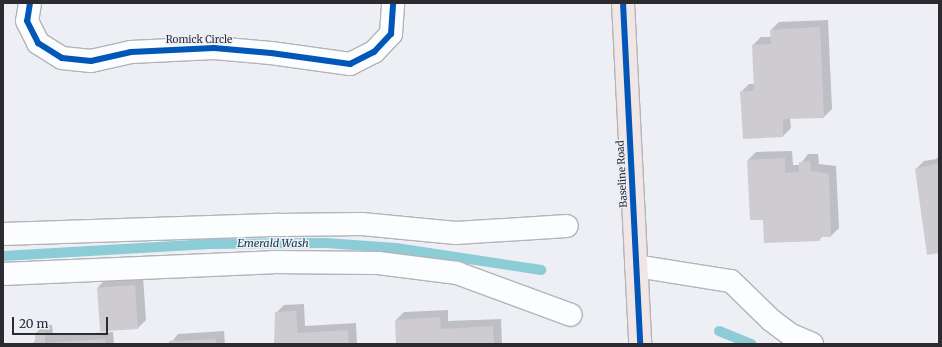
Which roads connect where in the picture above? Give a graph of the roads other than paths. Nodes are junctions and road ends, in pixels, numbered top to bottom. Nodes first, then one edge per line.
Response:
1 (30, 3) edge
2 (393, 3) edge
3 (623, 3) edge
4 (567, 226) dead end
5 (3, 234) edge
6 (636, 266) junction
7 (3, 274) edge
8 (571, 315) dead end
9 (640, 344) edge
10 (812, 344) edge

1 - 2 street, Romick Circle
3 - 6 main road, Baseline Road
4 - 5 street
6 - 9 main road, Baseline Road
6 - 10 street
7 - 8 street

